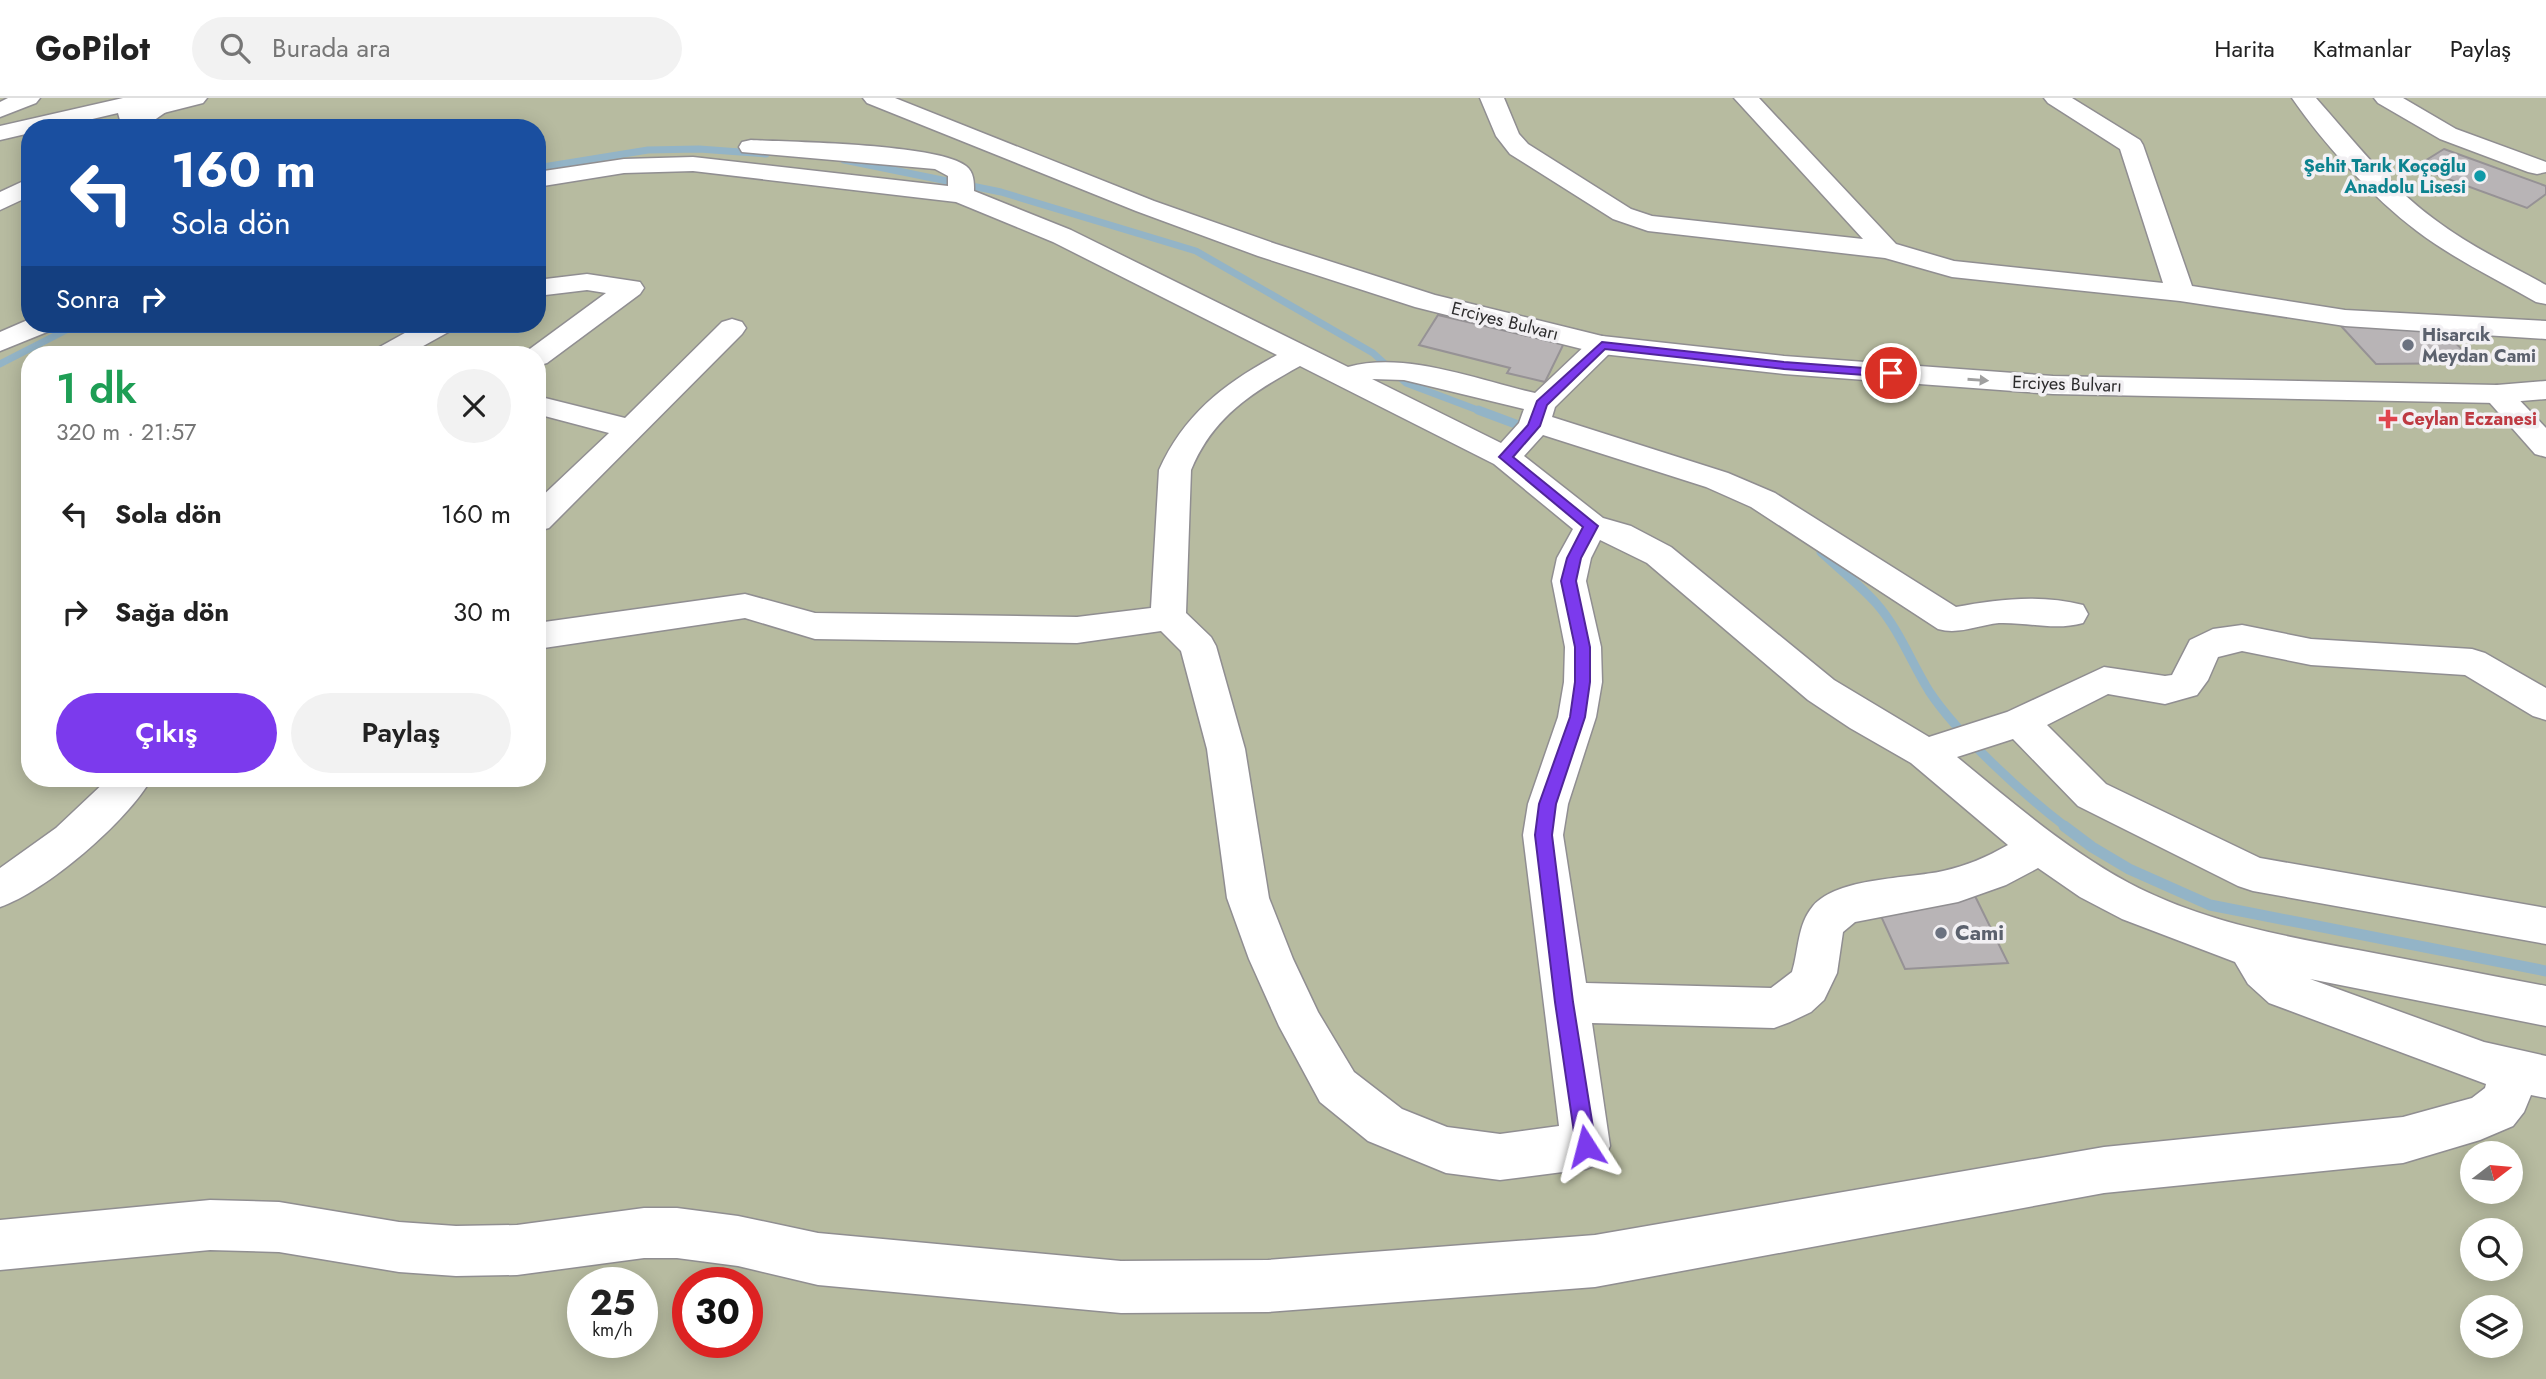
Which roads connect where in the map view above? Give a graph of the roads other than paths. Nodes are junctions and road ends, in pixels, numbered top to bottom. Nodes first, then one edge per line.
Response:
1 (28, 98) edge
2 (195, 98) edge
3 (875, 98) edge
4 (926, 98) edge
5 (1492, 98) edge
6 (1746, 98) edge
7 (2056, 98) edge
8 (2304, 98) edge
9 (2386, 98) edge
10 (157, 102) edge
11 (0, 110) edge
12 (71, 119) edge
13 (101, 119) edge
14 (137, 119) edge
15 (21, 129) edge
16 (0, 133) edge
17 (21, 140) edge
18 (0, 144) edge
19 (546, 161) edge
20 (2537, 167) dead end
21 (546, 179) edge
22 (961, 187) junction
23 (21, 190) edge
24 (0, 202) edge
25 (1887, 250) junction
26 (546, 287) edge
27 (2180, 293) junction
28 (2546, 296) edge
29 (732, 328) dead end
30 (2546, 330) edge
31 (21, 333) edge
32 (426, 333) edge
33 (0, 342) edge
34 (1602, 345) junction
35 (402, 346) edge
36 (546, 350) edge
37 (1298, 355) junction
38 (2546, 365) edge
39 (1344, 377) junction
40 (2546, 390) edge
41 (2497, 394) junction
42 (546, 407) edge
43 (631, 429) junction
44 (1527, 431) junction
45 (2546, 447) edge
46 (546, 511) edge
47 (1591, 526) junction
48 (2070, 614) dead end
49 (1168, 617) junction
50 (546, 635) edge
51 (2546, 706) edge
52 (2020, 722) junction
53 (1951, 744) junction
54 (124, 787) edge
55 (2039, 846) junction
56 (0, 890) edge
57 (2546, 926) edge
58 (2250, 948) junction
59 (1564, 1002) junction
60 (2546, 1006) edge
61 (2528, 1074) edge
62 (0, 1245) edge

1 - 11 main road
2 - 10 main road
3 - 34 main road, Erciyes Bulvarı
4 - 38 main road, Erciyes Bulvarı
5 - 25 main road
6 - 25 main road
7 - 27 main road
8 - 28 main road
9 - 20 main road
10 - 12 main road
10 - 13 main road
10 - 14 main road
15 - 16 main road
17 - 18 main road
19 - 22 main road
21 - 22 main road
22 - 37 main road
23 - 24 main road
25 - 27 main road
26 - 36 main road
27 - 30 main road
29 - 43 main road
31 - 33 main road
32 - 35 main road
34 -> 41 main road, Erciyes Bulvarı
34 - 44 main road
37 - 39 main road
37 - 49 main road
39 - 44 main road
39 - 44 main road
40 - 41 main road, Erciyes Bulvarı
41 - 45 main road
42 - 43 main road
43 - 46 main road
44 - 47 main road
44 - 48 main road
47 - 53 main road
47 - 59 main road
49 - 50 main road
49 - 59 main road
51 - 52 main road
52 - 53 main road
52 - 57 main road
53 - 55 main road
54 - 56 main road
55 - 58 main road
55 - 59 main road
58 - 60 main road
58 - 61 main road
61 - 62 main road

